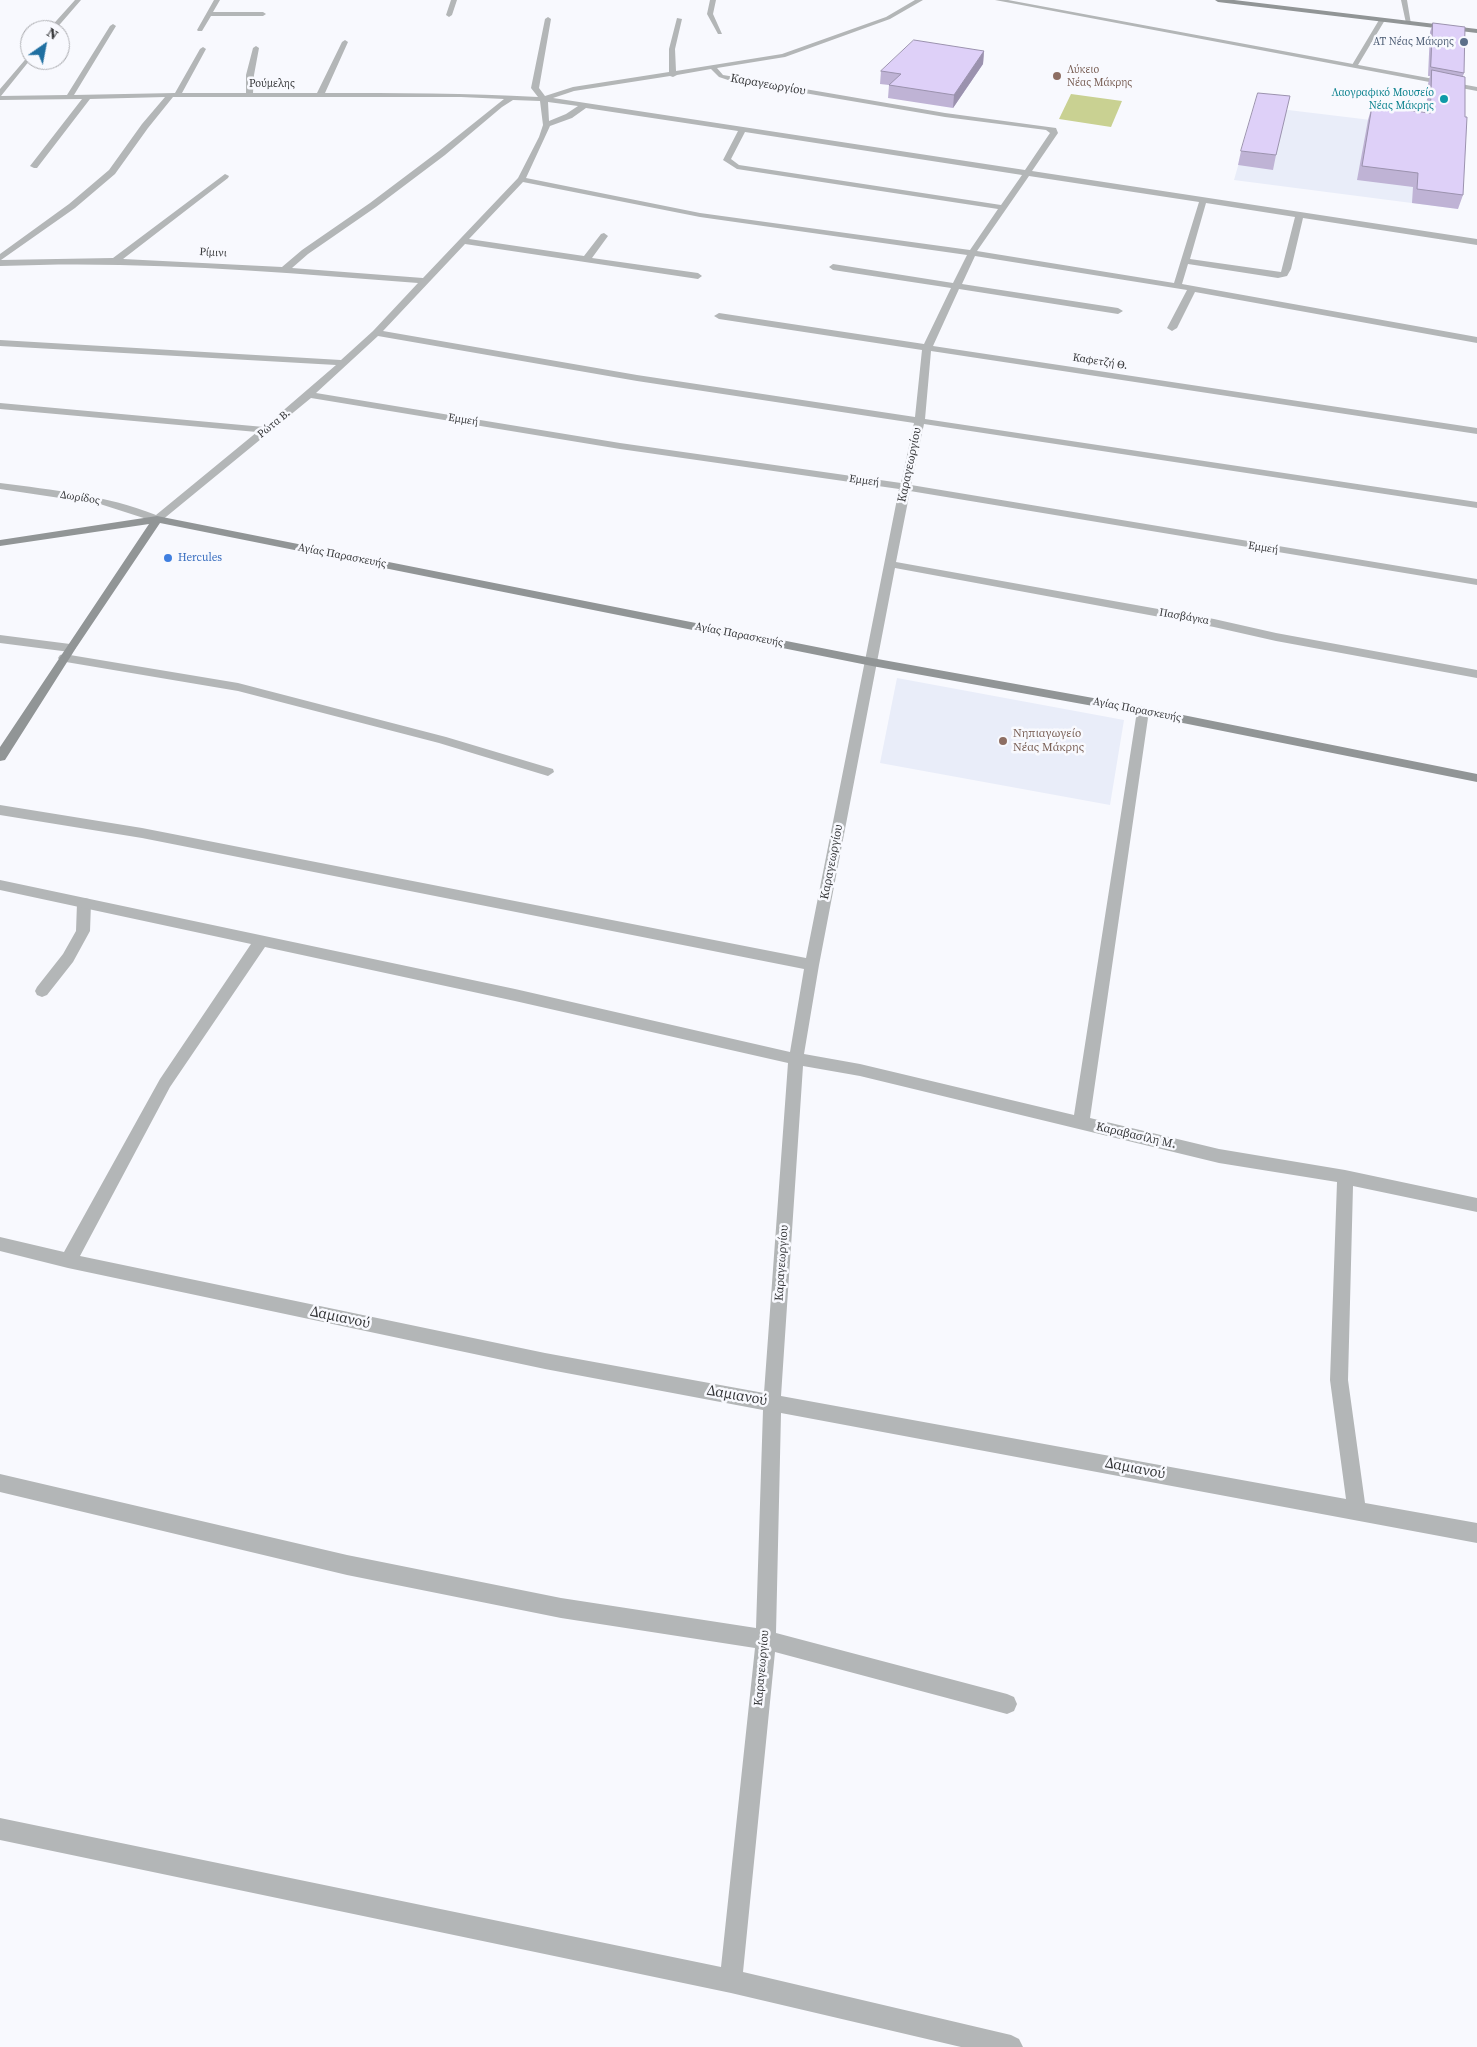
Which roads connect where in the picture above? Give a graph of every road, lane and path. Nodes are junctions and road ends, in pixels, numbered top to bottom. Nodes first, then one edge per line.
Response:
1 (78, 0) edge
2 (217, 0) edge
3 (454, 0) edge
4 (713, 0) edge
5 (920, 0) edge
6 (998, 0) edge
7 (1218, 0) edge
8 (1404, 0) edge
9 (209, 14) junction
10 (262, 14) dead end
11 (449, 15) dead end
12 (548, 19) dead end
13 (679, 19) dead end
14 (60, 20) edge
15 (1382, 20) junction
16 (1409, 23) junction
17 (113, 26) dead end
18 (200, 30) dead end
19 (1477, 31) edge
20 (720, 32) dead end
21 (345, 42) dead end
22 (256, 48) dead end
23 (203, 49) dead end
24 (1355, 65) junction
25 (713, 68) junction
26 (20, 69) edge
27 (672, 74) junction
28 (1477, 89) edge
29 (174, 95) junction
30 (249, 95) junction
31 (320, 95) junction
32 (0, 96) edge
33 (88, 96) junction
34 (514, 96) junction
35 (69, 97) junction
36 (544, 99) junction
37 (585, 105) junction
38 (548, 125) junction
39 (742, 131) junction
40 (34, 166) dead end
41 (1028, 172) junction
42 (225, 176) dead end
43 (522, 179) junction
44 (1203, 201) junction
45 (1004, 208) junction
46 (1299, 216) junction
47 (604, 236) dead end
48 (464, 242) junction
49 (1477, 242) edge
50 (972, 253) junction
51 (0, 258) edge
52 (116, 260) junction
53 (586, 260) junction
54 (1185, 261) junction
55 (0, 263) edge
56 (833, 267) dead end
57 (284, 270) junction
58 (698, 276) dead end
59 (425, 281) junction
60 (1177, 286) junction
61 (957, 287) junction
62 (1192, 289) junction
63 (1118, 311) dead end
64 (720, 316) dead end
65 (1172, 328) dead end
66 (376, 332) junction
67 (1477, 340) edge
68 (0, 343) edge
69 (927, 348) junction
70 (345, 363) junction
71 (309, 395) junction
72 (0, 406) edge
73 (920, 419) junction
74 (266, 430) junction
75 (1477, 431) edge
76 (0, 486) edge
77 (905, 487) junction
78 (1477, 504) edge
79 (157, 519) junction
80 (0, 543) edge
81 (890, 564) junction
82 (1477, 582) edge
83 (0, 639) edge
84 (66, 653) junction
85 (872, 662) junction
86 (1477, 674) edge
87 (1143, 710) junction
88 (2, 751) edge
89 (548, 772) dead end
90 (1477, 778) edge
91 (0, 810) edge
92 (0, 885) edge
93 (84, 904) junction
94 (261, 941) junction
95 (812, 965) junction
96 (42, 991) dead end
97 (796, 1059) junction
98 (1081, 1123) junction
99 (1345, 1177) junction
100 (1477, 1205) edge
101 (0, 1244) edge
102 (68, 1261) junction
103 (772, 1402) junction
104 (0, 1484) edge
105 (1357, 1511) junction
106 (1477, 1533) edge
107 (766, 1640) junction
108 (1007, 1704) dead end
109 (0, 1829) edge
110 (731, 1980) junction
111 (1011, 2047) edge

1 - 14 street
2 - 9 street
3 - 11 street
4 - 20 street
5 - 25 street
6 - 24 street
7 - 15 street
8 - 16 street
9 - 10 street
9 - 18 street
12 - 36 street
13 - 27 street
15 - 16 street
15 - 24 street
16 - 19 street
17 - 35 street
21 - 31 street
22 - 30 street
23 - 29 street
24 - 28 street
25 - 27 street
25 - 41 street, Καραγεωργίου
26 - 32 street
27 - 36 street
29 - 30 street, Ρούμελης
29 - 33 street, Ρούμελης
29 - 51 street
30 - 31 street, Ρούμελης
31 - 34 street, Ρούμελης
32 - 35 street, Ρούμελης
33 - 35 street, Ρούμελης
33 - 40 street
34 - 36 street, Ρούμελης
34 - 57 street
36 - 37 street, Ρούμελης
36 - 38 street
37 - 38 street
37 - 39 street, Ρούμελης
38 - 43 street, Ρώτα Β.
39 - 41 street, Ρούμελης
39 - 45 street
41 - 44 street, Ρούμελης
41 - 45 street, Καραγεωργίου
42 - 52 street
43 - 48 street, Ρώτα Β.
43 - 50 street
44 - 46 street, Ρούμελης
44 - 54 street
45 - 50 street, Καραγεωργίου
46 - 49 street, Ρούμελης
46 - 54 street
47 - 53 street
48 - 53 street
48 - 59 street, Ρώτα Β.
50 - 60 street
50 - 61 street, Καραγεωργίου
52 - 55 street, Ρίμινι
52 - 57 street, Ρίμινι
53 - 58 street
54 - 60 street
56 - 61 street
57 - 59 street, Ρίμινι
59 - 66 street, Ρώτα Β.
60 - 62 street
61 - 63 street
61 - 69 street, Καραγεωργίου
62 - 65 street
62 - 67 street
64 - 69 street, Καφετζή Θ.
66 - 70 street, Ρώτα Β.
66 - 73 street
68 - 70 street
69 - 73 street, Καραγεωργίου
69 - 75 street, Καφετζή Θ.
70 - 71 street, Ρώτα Β.
71 - 74 street, Ρώτα Β.
71 - 77 street, Εμμεή
72 - 74 street
73 - 77 street, Καραγεωργίου
73 - 78 street
74 - 79 street, Ρώτα Β.
76 - 79 street, Δωρίδος
77 - 81 street, Καραγεωργίου
77 - 82 street, Εμμεή
79 - 80 street, Αγίας Παρασκευής
79 - 84 street, Ρώτα Β.
79 - 85 street, Αγίας Παρασκευής
81 - 85 street, Καραγεωργίου
81 - 86 street, Πασβάγκα
83 - 84 street
84 - 88 street, Ρώτα Β.
84 - 89 street
85 - 87 street, Αγίας Παρασκευής
85 - 95 street, Καραγεωργίου
87 - 90 street, Αγίας Παρασκευής
87 - 98 street
91 - 95 street
92 - 93 street, Καραβασίλη Μ.
93 - 94 street, Καραβασίλη Μ.
93 - 96 street
94 - 97 street, Καραβασίλη Μ.
94 - 102 street
95 - 97 street, Καραγεωργίου
97 - 98 street, Καραβασίλη Μ.
97 - 103 street, Καραγεωργίου
98 - 99 street, Καραβασίλη Μ.
99 - 100 street, Καραβασίλη Μ.
99 - 105 street
101 - 102 street, Δαμιανού
102 - 103 street, Δαμιανού
103 - 105 street, Δαμιανού
103 - 107 street, Καραγεωργίου
104 - 107 street
105 - 106 street, Δαμιανού
107 - 108 street
107 - 110 street, Καραγεωργίου
109 - 110 street
110 - 111 street

